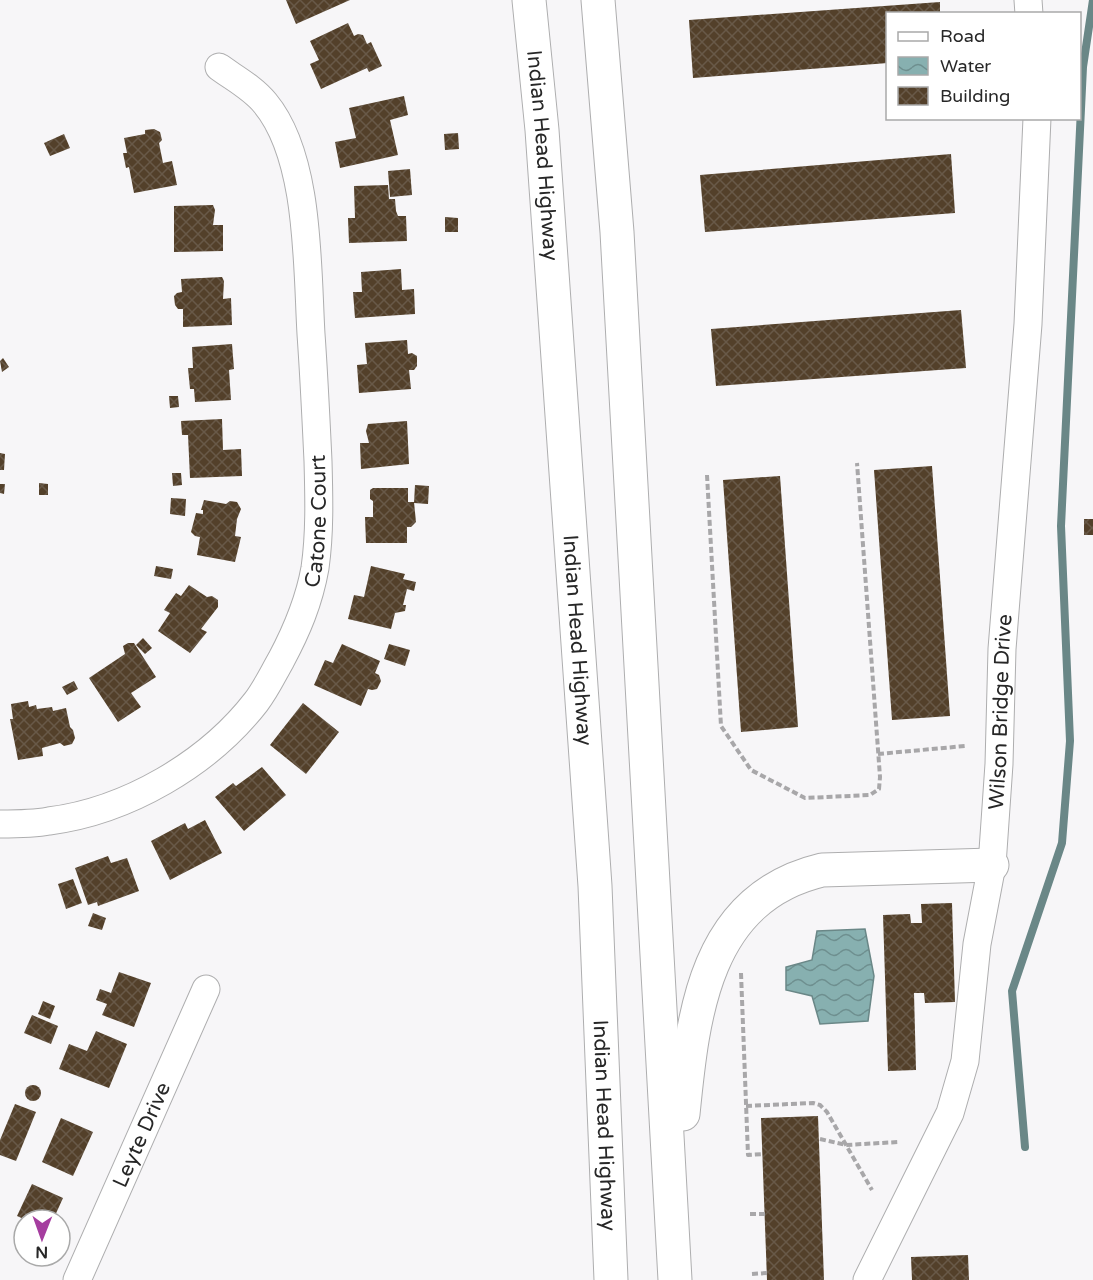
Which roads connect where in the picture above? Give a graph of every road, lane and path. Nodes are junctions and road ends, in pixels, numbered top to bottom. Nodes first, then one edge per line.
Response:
1 (529, 0) edge
2 (598, 0) edge
3 (219, 67) dead end
4 (1037, 120) edge
5 (857, 463) dead end
6 (706, 475) dead end
7 (965, 746) dead end
8 (878, 754) junction
9 (0, 824) edge
10 (992, 865) junction
11 (742, 965) dead end
12 (206, 988) dead end
13 (746, 1106) junction
14 (820, 1139) dead end
15 (897, 1142) dead end
16 (846, 1145) junction
17 (763, 1154) dead end
18 (873, 1190) dead end
19 (750, 1214) dead end
20 (765, 1214) dead end
21 (673, 1224) junction
22 (752, 1274) dead end
23 (767, 1274) dead end
24 (77, 1280) edge
25 (611, 1280) edge
26 (675, 1280) edge
27 (867, 1280) edge

1 - 25 highway, Indian Head Highway
2 - 21 highway
3 - 9 street, Catone Court
4 - 10 street, Wilson Bridge Drive
5 - 8 path
6 - 8 path
7 - 8 path
10 - 21 highway
10 - 27 street, Wilson Bridge Drive
11 - 13 path
12 - 24 street, Leyte Drive
13 - 16 path
13 - 17 path
14 - 16 path
15 - 16 path
16 - 18 path
19 - 20 path
21 - 26 highway
22 - 23 path

